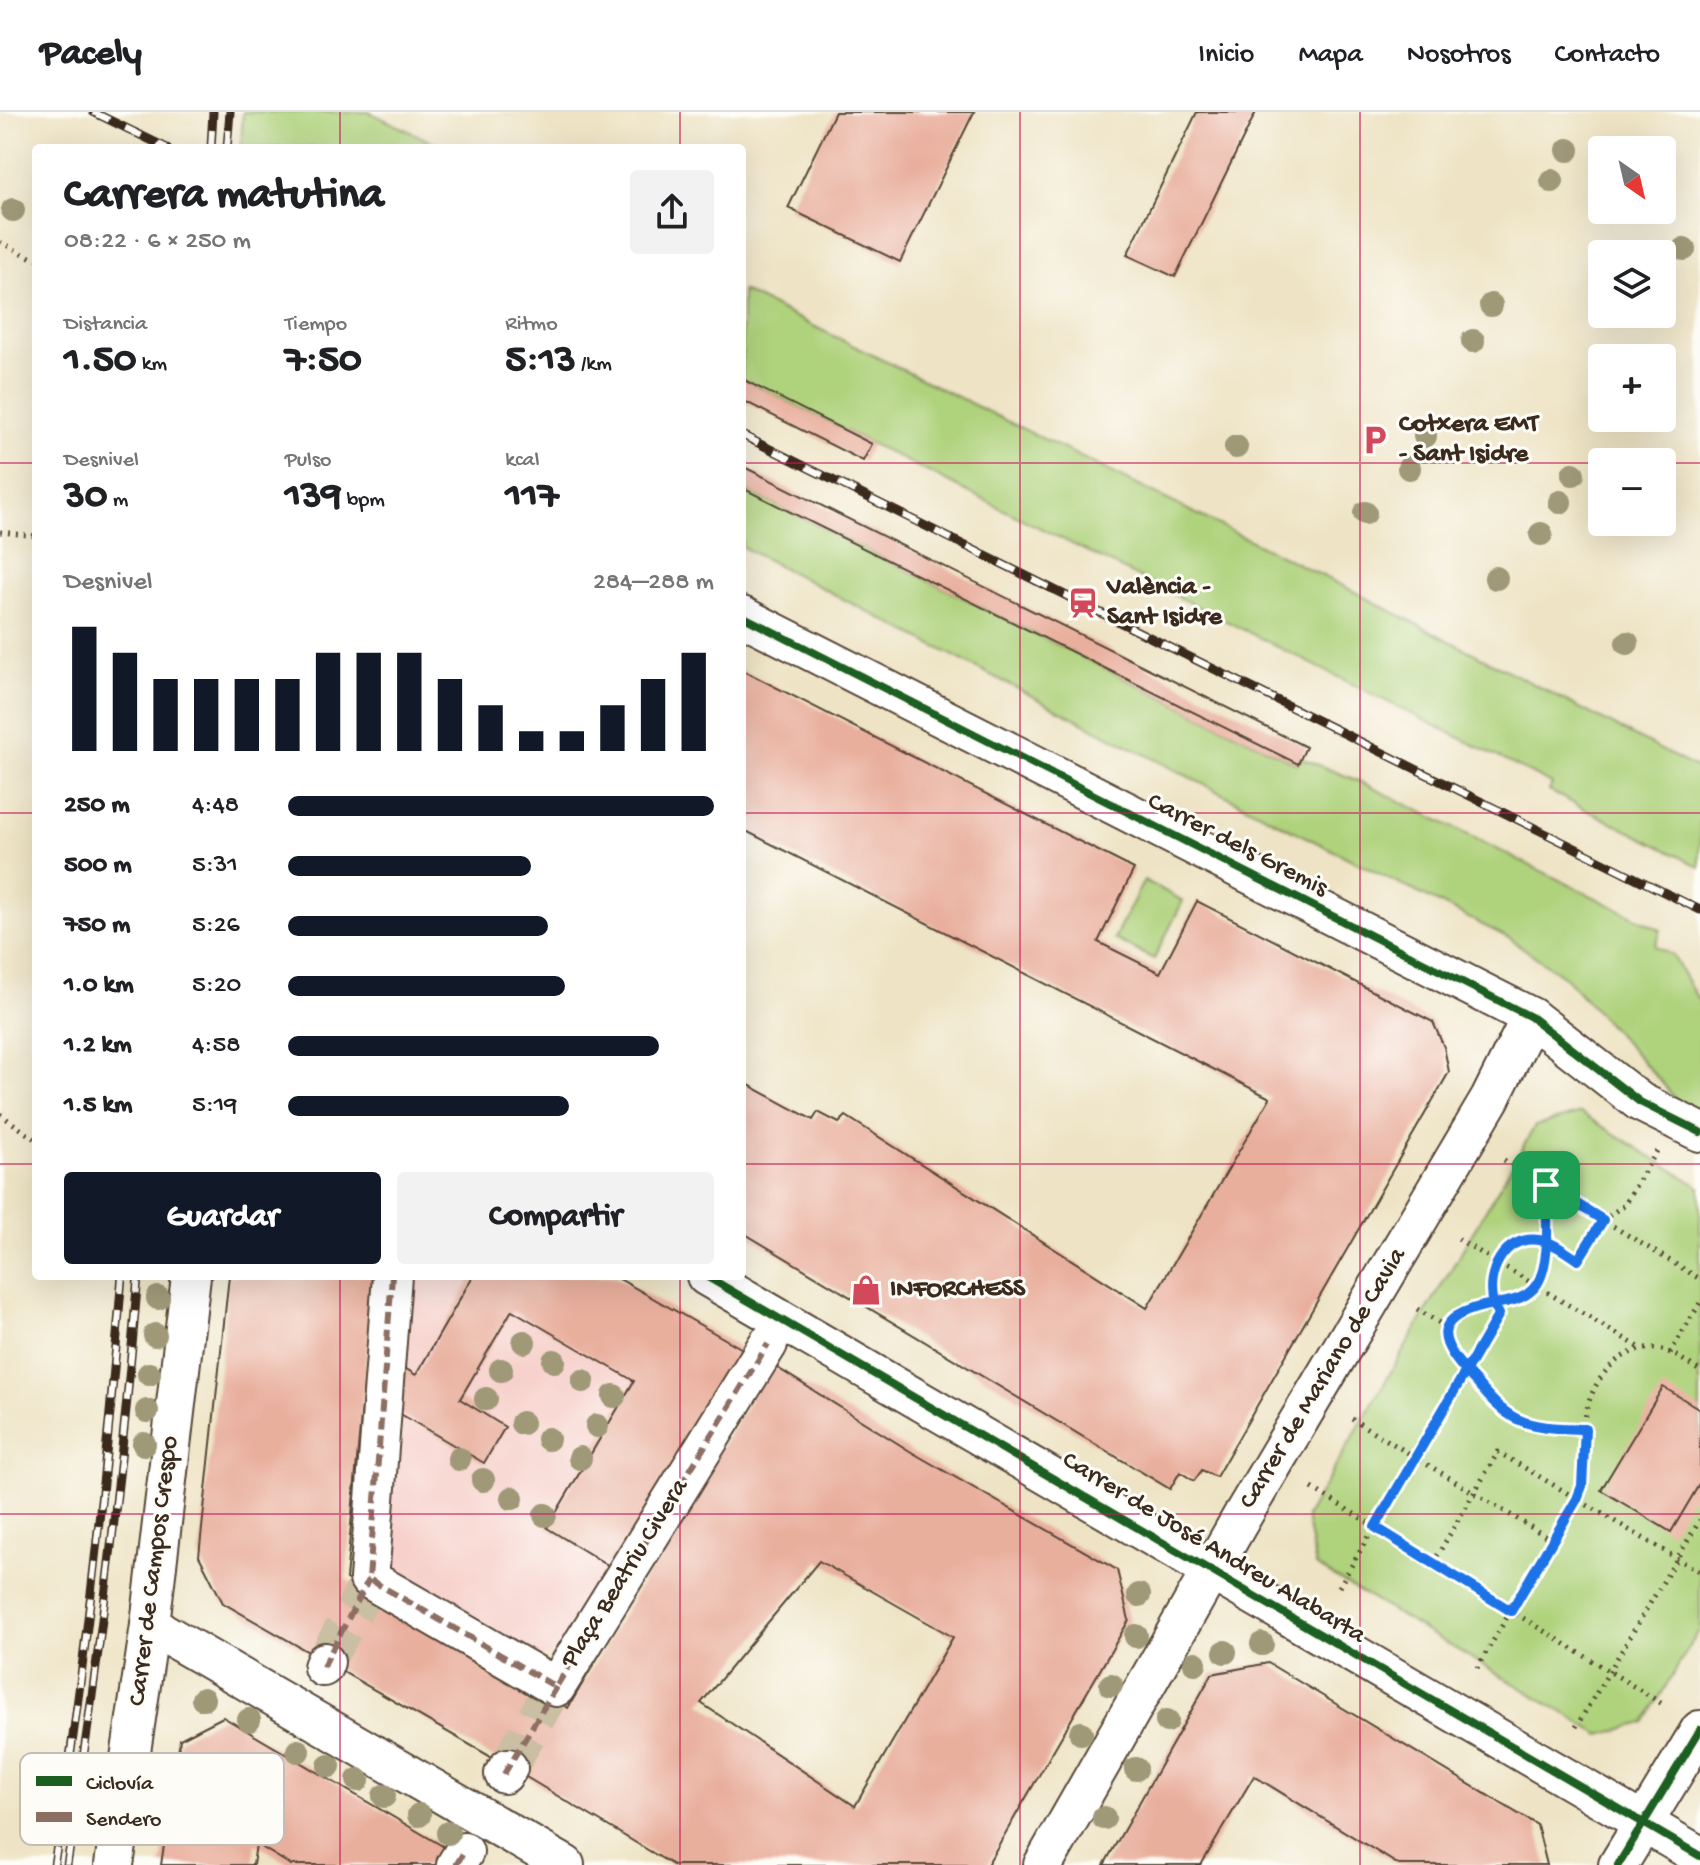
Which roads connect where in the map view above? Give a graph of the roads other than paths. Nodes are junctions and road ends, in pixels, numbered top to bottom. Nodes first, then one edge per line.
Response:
1 (746, 618) edge
2 (1531, 1017) junction
3 (1700, 1132) edge
4 (191, 1280) edge
5 (392, 1280) edge
6 (713, 1280) edge
7 (768, 1344) dead end
8 (1212, 1569) junction
9 (150, 1625) junction
10 (1700, 1730) edge
11 (131, 1753) edge
12 (1645, 1823) junction
13 (117, 1845) edge
14 (1700, 1856) edge
15 (114, 1865) edge
16 (565, 1865) edge
17 (1043, 1865) edge
18 (1618, 1865) edge

1 - 2 street, Carrer dels Gremis
2 - 3 street, Carrer dels Gremis
2 - 8 street, Carrer de Mariano de Cavia
4 - 9 street, Carrer de Campos Crespo
5 - 7 street, Plaça Beatriu Civera
6 - 8 street, Carrer de José Andreu Alabarta
8 - 12 street, Carrer de José Andreu Alabarta
8 - 17 street, Carrer de Mariano de Cavia
9 - 11 street, Carrer de Campos Crespo
9 - 16 street
10 - 12 street
12 - 14 street, Carrer de José Andreu Alabarta
12 - 18 street
13 - 15 street, Carrer de Campos Crespo

